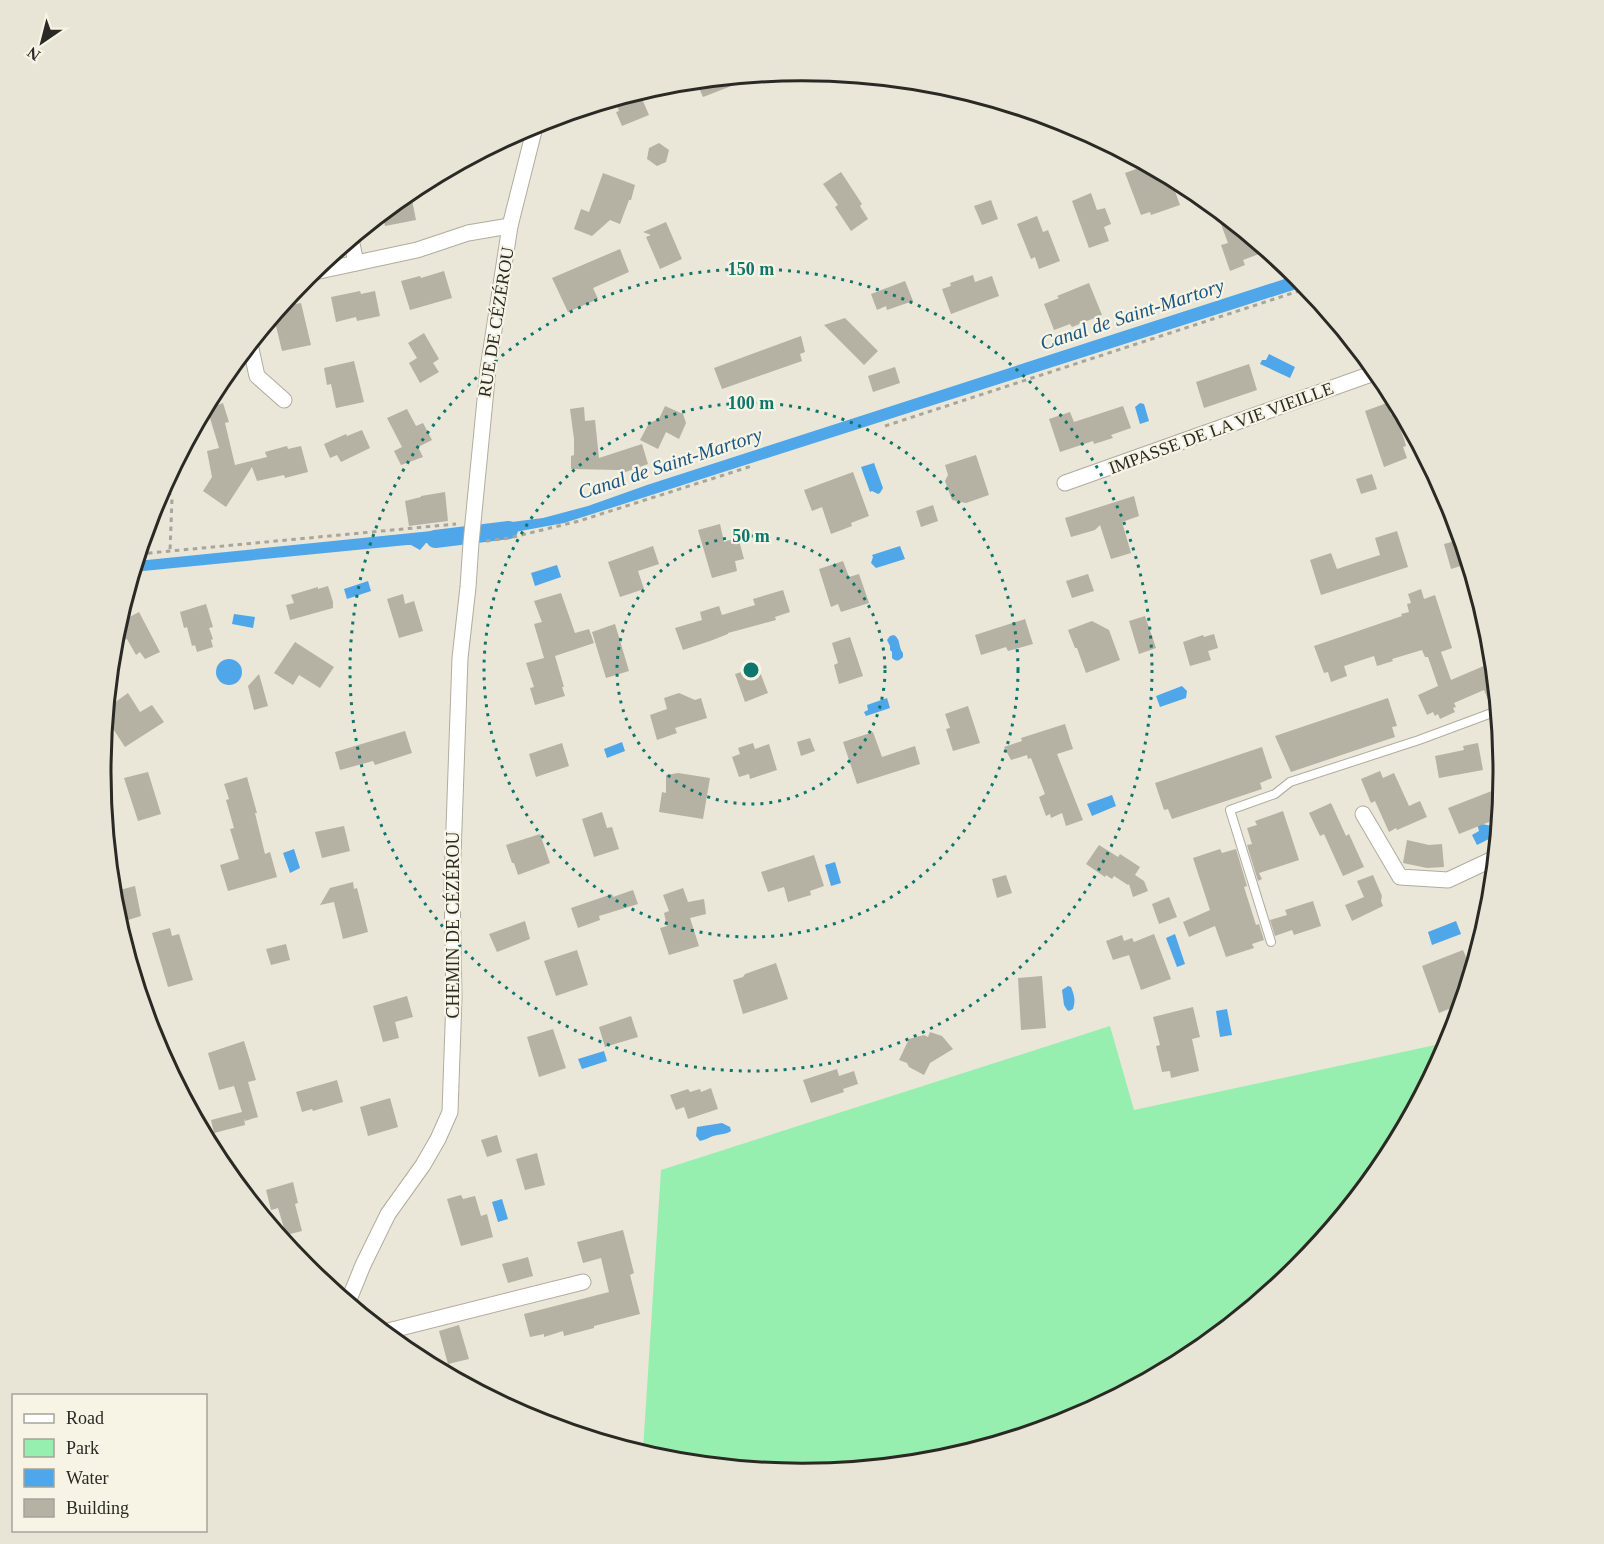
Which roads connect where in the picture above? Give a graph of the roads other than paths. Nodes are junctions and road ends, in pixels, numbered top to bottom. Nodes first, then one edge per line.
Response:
1 (533, 136) edge
2 (510, 226) junction
3 (353, 247) edge
4 (356, 263) junction
5 (328, 269) edge
6 (252, 354) edge
7 (1368, 375) edge
8 (284, 400) dead end
9 (1065, 483) dead end
10 (473, 523) joint
11 (1490, 713) edge
12 (1363, 814) dead end
13 (1487, 862) edge
14 (1271, 942) dead end
15 (583, 1282) dead end
16 (351, 1296) edge
17 (394, 1329) edge

1 - 2 street, RUE DE CÉZÉROU
2 - 4 street
2 - 10 street, RUE DE CÉZÉROU
3 - 4 street
4 - 5 street
6 - 8 street
7 - 9 street, IMPASSE DE LA VIE VIEILLE
10 - 16 street, CHEMIN DE CÉZÉROU
11 - 14 lane
12 - 13 street
15 - 17 street

